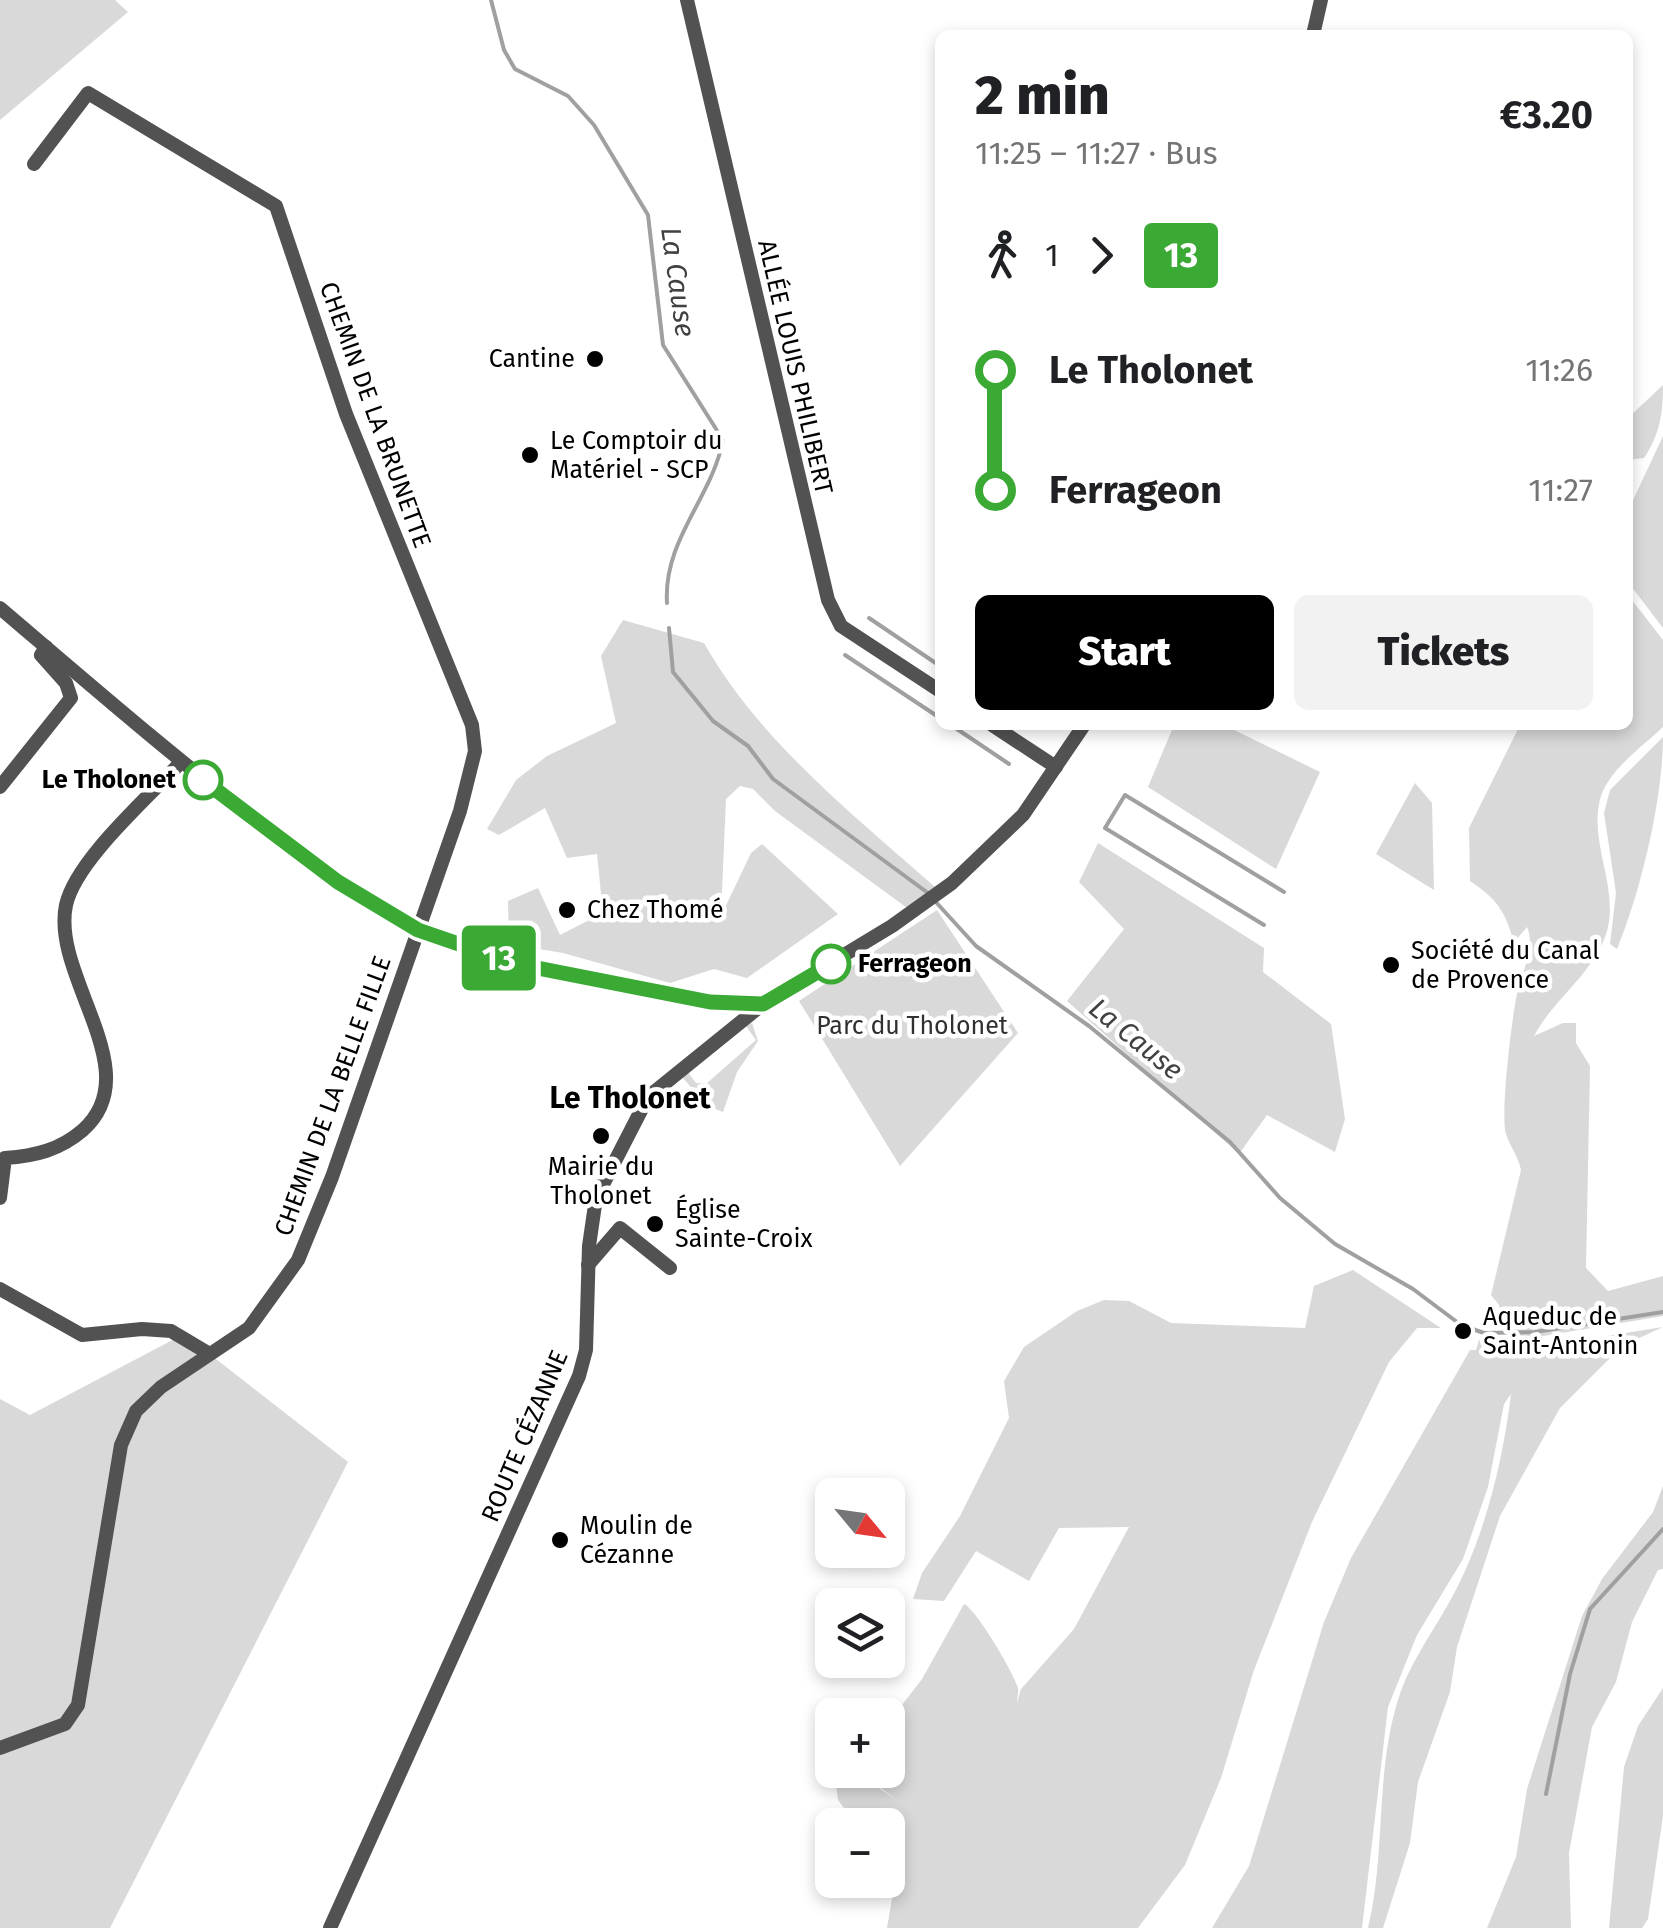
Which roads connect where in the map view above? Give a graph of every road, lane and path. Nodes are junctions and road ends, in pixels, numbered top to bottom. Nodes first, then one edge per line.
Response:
1 (687, 0) edge
2 (1321, 0) edge
3 (1314, 30) edge
4 (34, 164) dead end
5 (0, 608) edge
6 (46, 647) junction
7 (935, 688) edge
8 (1000, 730) edge
9 (1081, 730) edge
10 (181, 762) junction
11 (1056, 767) junction
12 (0, 786) edge
13 (418, 930) junction
14 (763, 1004) junction
15 (3, 1158) edge
16 (0, 1198) edge
17 (588, 1265) junction
18 (670, 1268) dead end
19 (0, 1290) edge
20 (208, 1353) junction
21 (0, 1748) edge
22 (330, 1928) edge

1 - 7 street, ALLÉE LOUIS PHILIBERT
2 - 3 street
4 - 13 street, CHEMIN DE LA BRUNETTE
5 - 6 street
6 - 10 street
6 - 12 street
8 - 11 street
9 - 11 street, ROUTE CÉZANNE
10 - 13 street
10 - 15 street
11 - 14 street, ROUTE CÉZANNE
13 - 14 street
13 - 20 street, CHEMIN DE LA BELLE FILLE
14 - 17 street, ROUTE CÉZANNE
15 - 16 street
17 - 18 street
17 - 22 street, ROUTE CÉZANNE
19 - 20 street
20 - 21 street, CHEMIN DE LA BELLE FILLE

